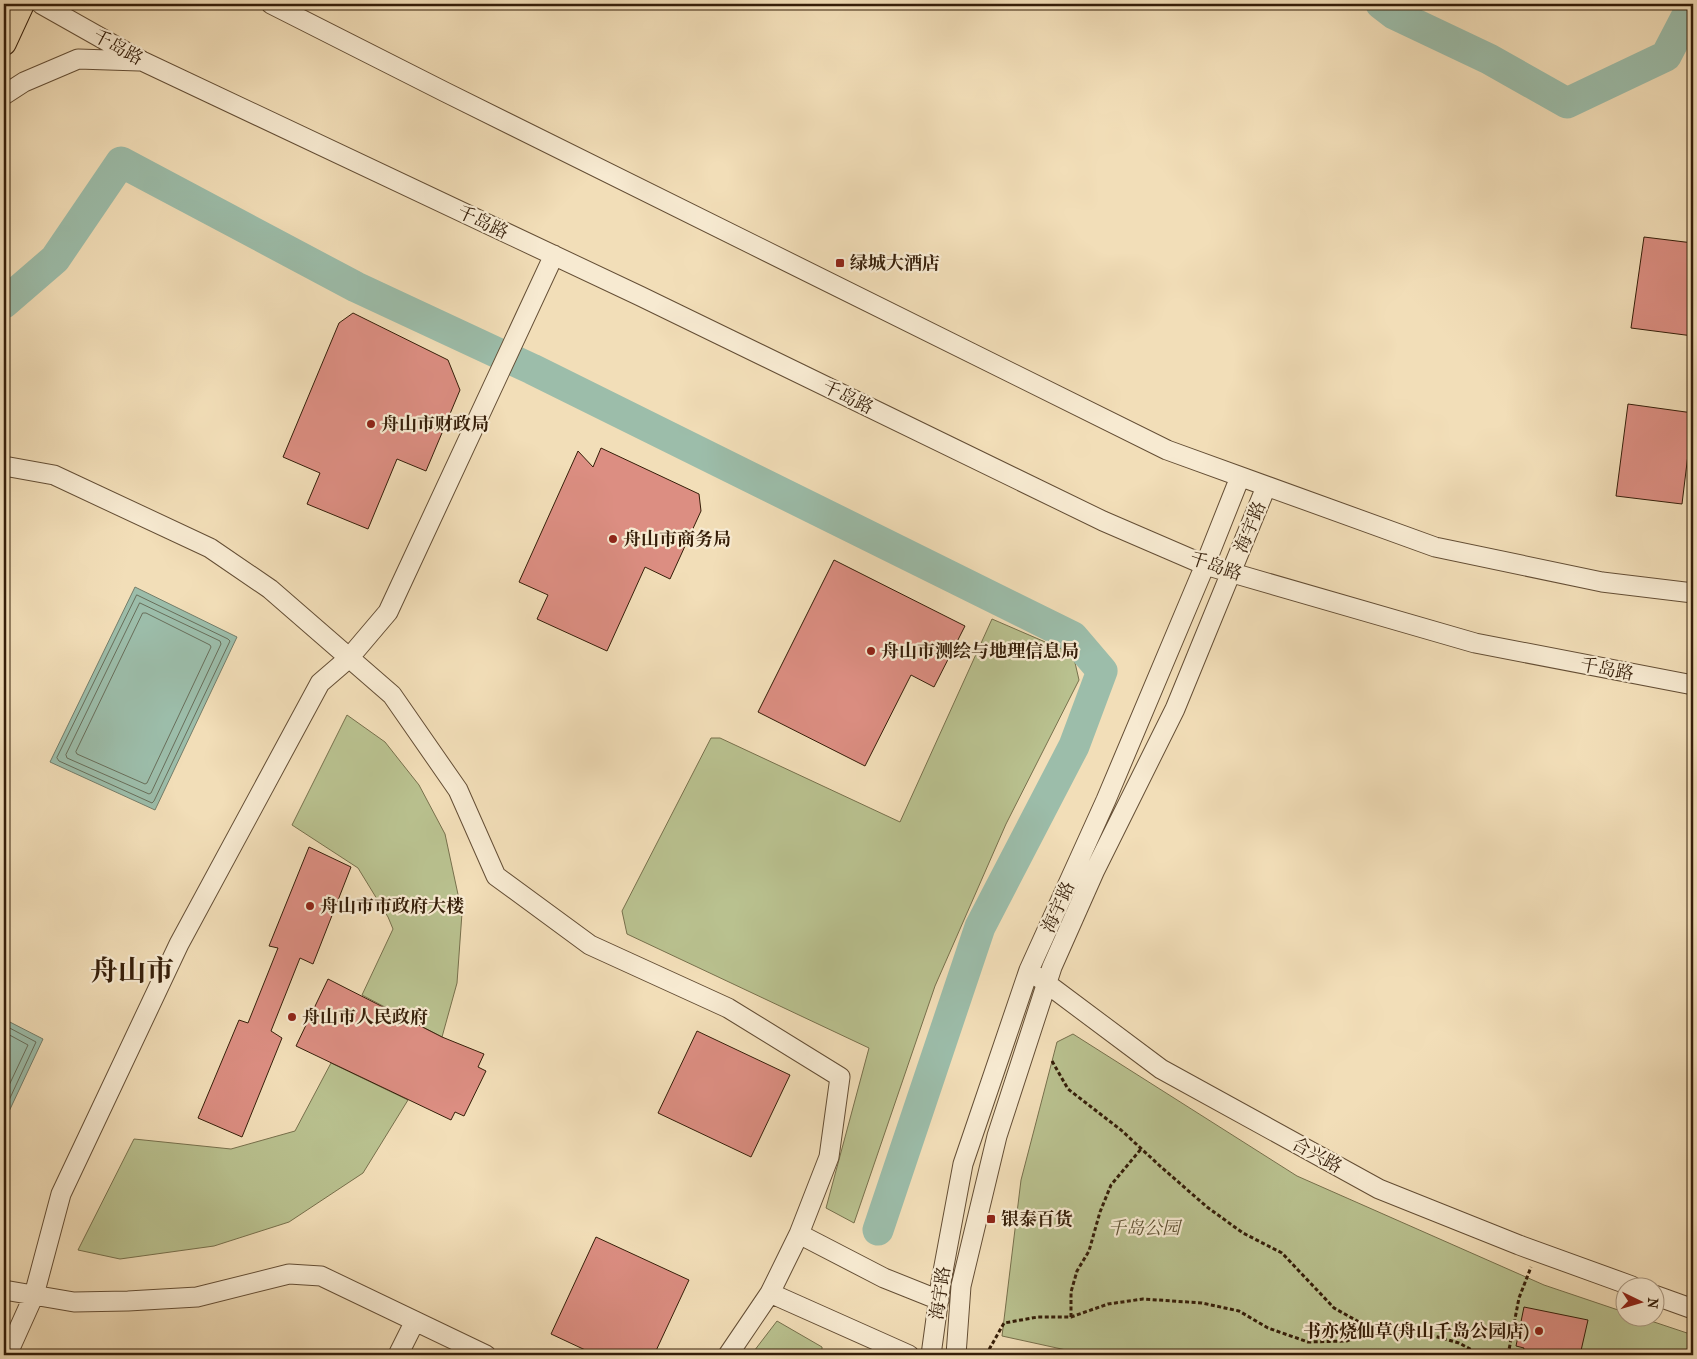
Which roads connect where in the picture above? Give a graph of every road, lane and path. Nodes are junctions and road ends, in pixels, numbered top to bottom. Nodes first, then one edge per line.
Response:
1 (22, 4) edge
2 (41, 4) edge
3 (271, 4) edge
4 (4, 43) edge
5 (142, 61) junction
6 (4, 95) edge
7 (554, 255) junction
8 (4, 466) edge
9 (1240, 477) junction
10 (1266, 486) junction
11 (1206, 565) junction
12 (1231, 572) junction
13 (1693, 593) edge
14 (349, 658) junction
15 (1693, 685) edge
16 (1029, 970) junction
17 (1046, 984) junction
18 (1052, 1061) dead end
19 (1141, 1149) junction
20 (799, 1234) junction
21 (1536, 1251) junction
22 (1614, 1279) edge
23 (4, 1290) edge
24 (770, 1293) junction
25 (34, 1295) junction
26 (1664, 1299) edge
27 (939, 1300) junction
28 (1693, 1309) edge
29 (1071, 1317) junction
30 (415, 1321) junction
31 (1378, 1327) junction
32 (7, 1355) edge
33 (398, 1355) edge
34 (486, 1355) edge
35 (728, 1355) edge
36 (909, 1355) edge
37 (931, 1355) edge
38 (956, 1355) edge
39 (986, 1355) edge
40 (1481, 1355) edge
41 (1508, 1355) edge

1 - 4 main road
2 - 5 street, 千岛路
3 - 9 street
5 - 6 street
5 - 7 street, 千岛路
7 - 11 street, 千岛路
7 - 14 street
8 - 14 street
9 - 10 street
9 - 11 street, 海宇路
10 - 12 street, 海宇路
10 - 13 street
11 - 12 street, 千岛路
11 - 16 street, 海宇路
12 - 15 street, 千岛路
12 - 17 street, 海宇路
14 - 20 street
14 - 25 street
16 - 17 street, 合兴路
16 - 27 street, 海宇路
17 - 21 street, 合兴路
17 - 38 street, 海宇路
18 - 19 path
19 - 29 path
19 - 31 path
20 - 24 street
20 - 27 street
21 - 22 street, 合兴路
21 - 41 path
23 - 25 street
24 - 35 street
24 - 36 street
25 - 30 street
25 - 32 street
26 - 28 street
27 - 37 street, 海宇路
29 - 31 path
29 - 39 path
30 - 33 street
30 - 34 street
31 - 40 path

